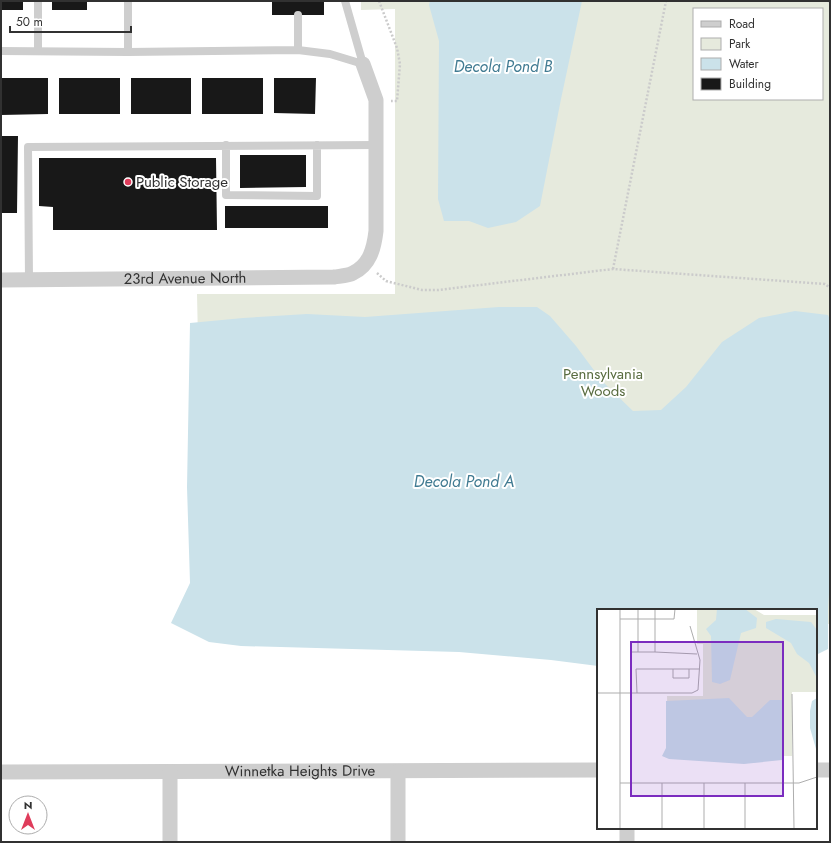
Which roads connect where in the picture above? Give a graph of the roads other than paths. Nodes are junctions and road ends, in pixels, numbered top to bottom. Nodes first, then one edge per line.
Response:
1 (38, 1) edge
2 (128, 1) edge
3 (345, 1) edge
4 (298, 14) dead end
5 (298, 50) junction
6 (1, 51) edge
7 (38, 51) junction
8 (128, 52) junction
9 (363, 64) junction
10 (226, 145) junction
11 (317, 145) junction
12 (376, 145) junction
13 (1, 280) edge
14 (29, 280) junction
15 (597, 770) edge
16 (817, 770) edge
17 (830, 770) edge
18 (1, 772) edge
19 (170, 772) junction
20 (398, 772) junction
21 (627, 829) edge
22 (170, 842) edge
23 (398, 842) edge
24 (627, 842) edge

1 - 7 lane
2 - 8 lane
3 - 9 lane
4 - 5 lane
5 - 8 lane
5 - 9 lane
6 - 7 lane
7 - 8 lane
9 - 12 street
10 - 11 lane
10 - 11 lane
10 - 14 lane
11 - 12 lane
12 - 14 street, 23rd Avenue North
13 - 14 street, 23rd Avenue North
15 - 20 street, Winnetka Heights Drive
16 - 17 street
18 - 19 street, Winnetka Heights Drive
19 - 20 street, Winnetka Heights Drive
19 - 22 street
20 - 23 street
21 - 24 street

